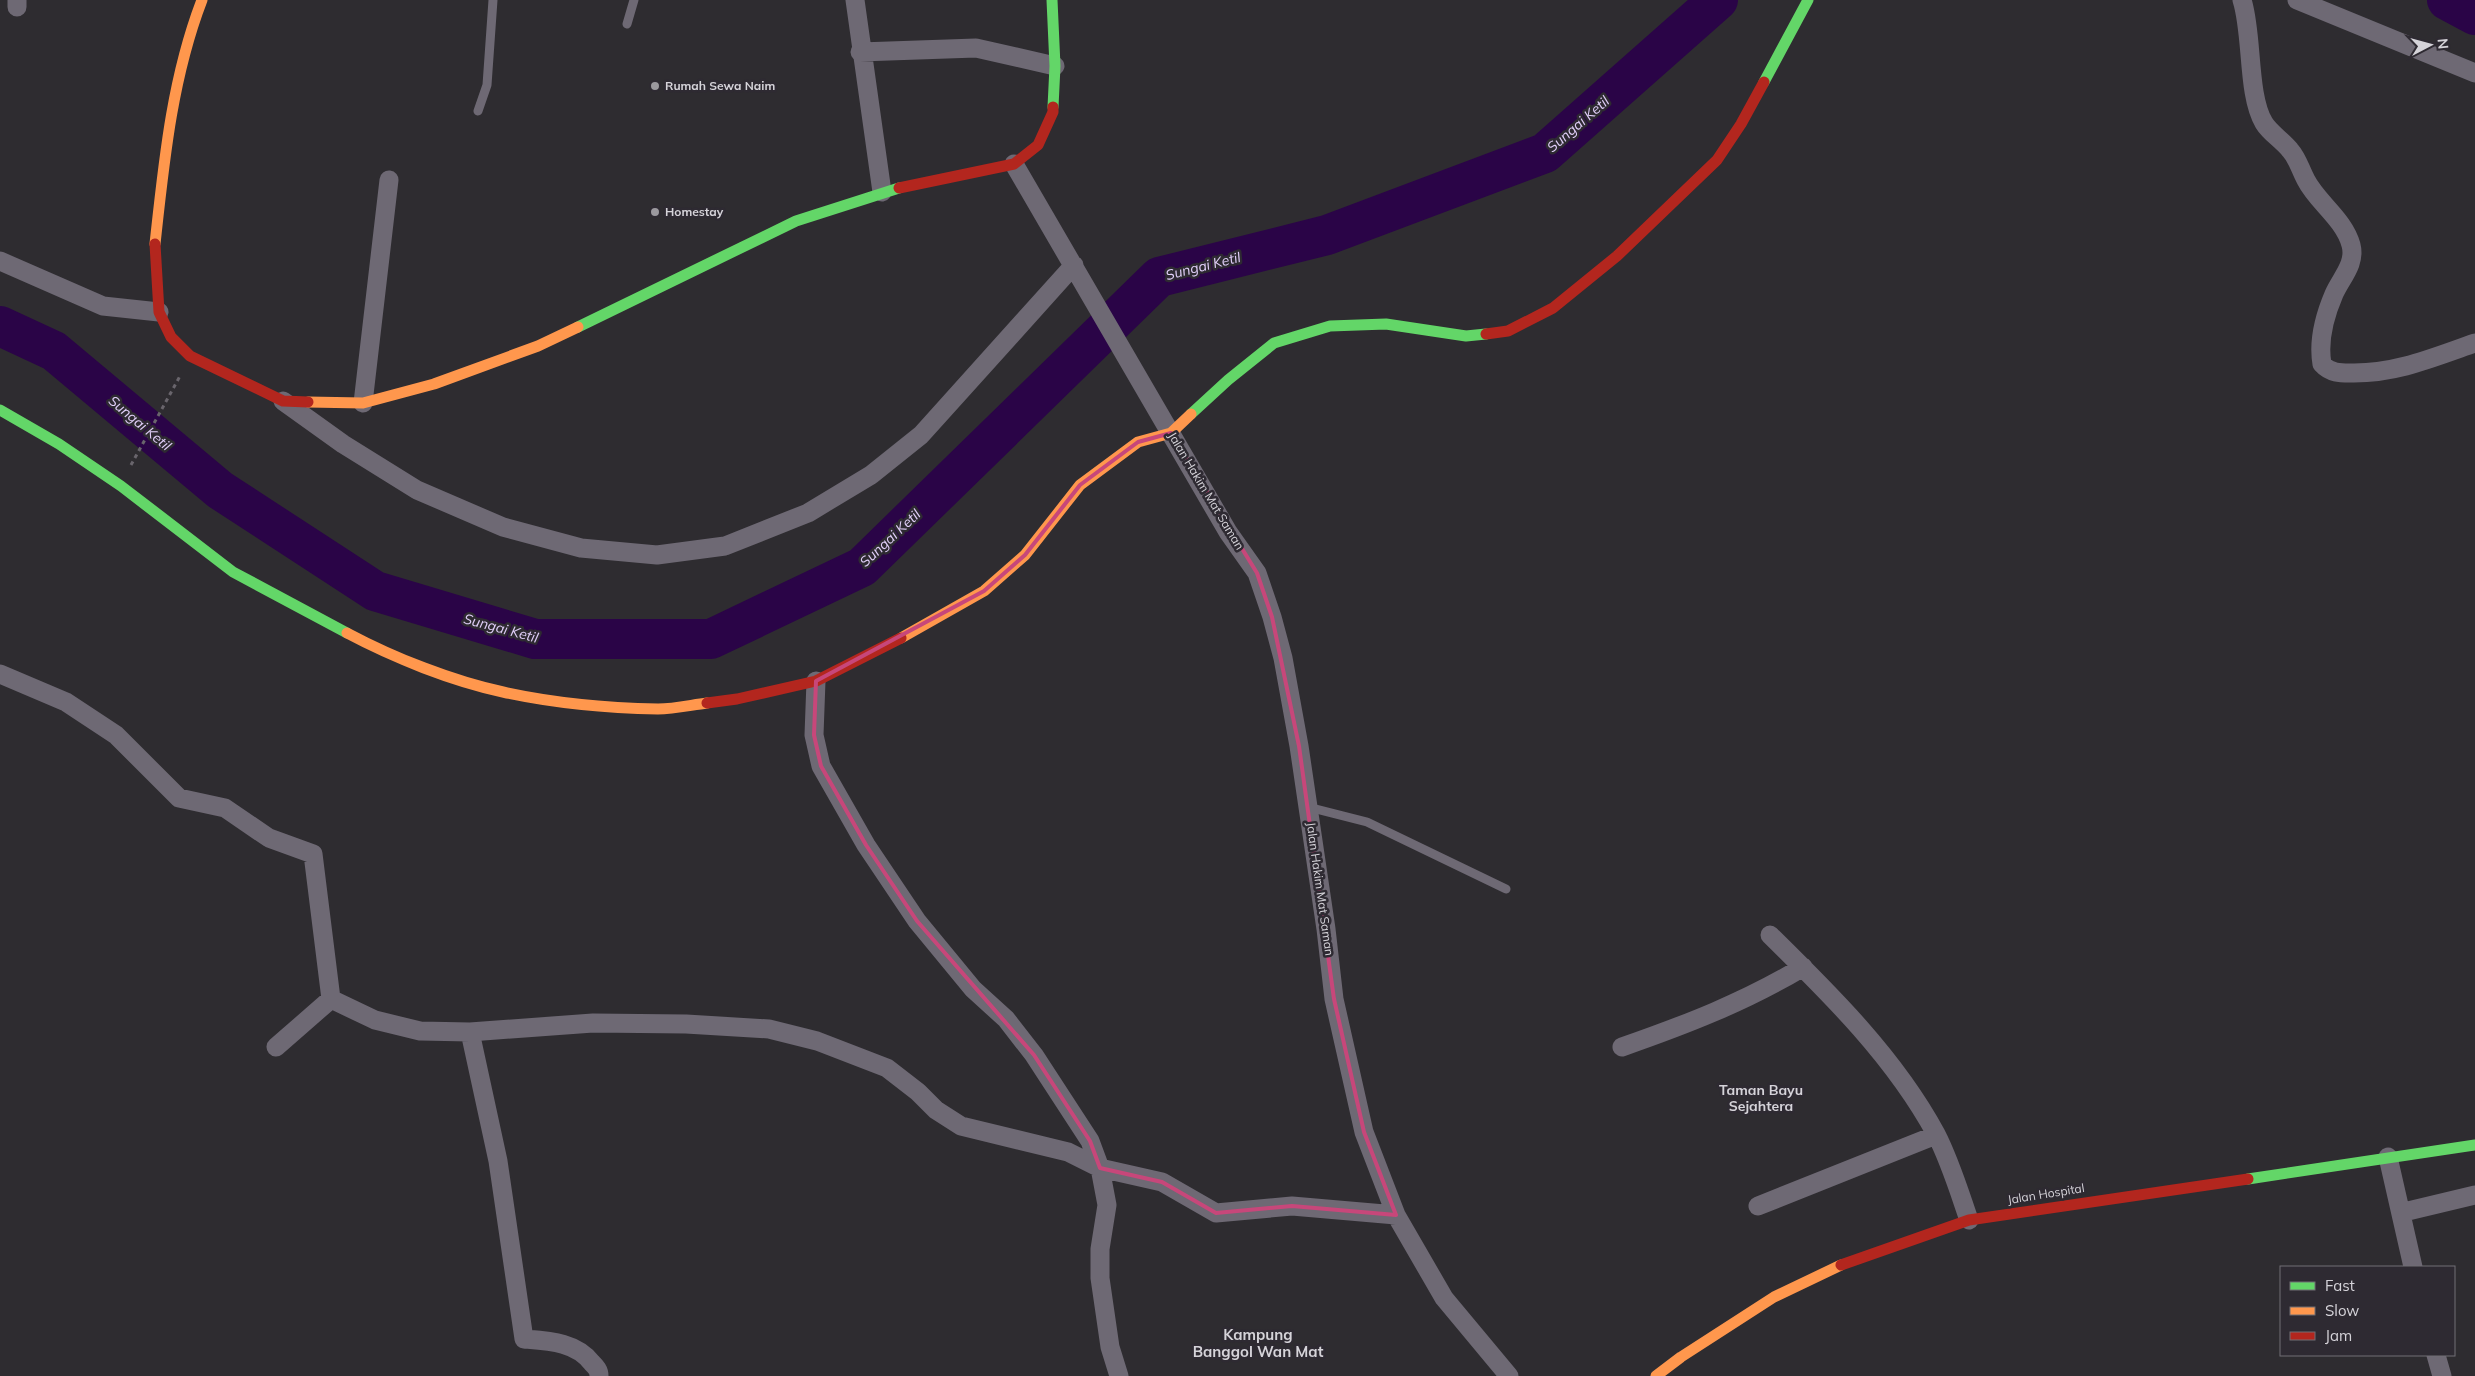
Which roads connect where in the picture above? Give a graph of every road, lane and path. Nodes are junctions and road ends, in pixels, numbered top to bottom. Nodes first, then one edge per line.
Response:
1 (202, 0) edge
2 (493, 0) edge
3 (634, 0) edge
4 (854, 0) edge
5 (1052, 0) edge
6 (1808, 0) edge
7 (2242, 0) edge
8 (2297, 0) edge
9 (627, 24) dead end
10 (860, 52) junction
11 (1055, 66) junction
12 (2475, 73) edge
13 (478, 111) dead end
14 (1014, 164) junction
15 (389, 180) dead end
16 (882, 192) junction
17 (0, 262) edge
18 (1074, 265) junction
19 (159, 312) junction
20 (2475, 343) edge
21 (181, 374) dead end
22 (283, 401) junction
23 (363, 403) junction
24 (0, 410) edge
25 (1172, 433) junction
26 (132, 464) dead end
27 (0, 674) edge
28 (816, 681) junction
29 (1308, 807) junction
30 (1506, 889) dead end
31 (1770, 935) dead end
32 (1803, 967) junction
33 (331, 999) junction
34 (470, 1032) junction
35 (276, 1047) dead end
36 (1622, 1047) dead end
37 (1936, 1135) junction
38 (2475, 1146) edge
39 (2388, 1157) junction
40 (1100, 1168) junction
41 (2475, 1195) edge
42 (1758, 1206) dead end
43 (2408, 1211) dead end
44 (1396, 1215) junction
45 (1969, 1220) junction
46 (2413, 1266) edge
47 (2436, 1356) edge
48 (600, 1376) edge
49 (1118, 1376) edge
50 (1509, 1376) edge
51 (1656, 1376) edge
52 (2442, 1376) edge

1 - 19 street
2 - 13 lane
3 - 9 lane
4 - 10 street
5 - 11 street
6 - 25 street
7 - 20 street
8 - 12 street
10 - 11 street
10 - 16 street
11 - 14 street
14 - 16 street
14 - 18 street, Jalan Hakim Mat Saman
15 - 23 street
16 - 23 street
17 - 19 street
18 - 22 street
18 - 25 street, Jalan Hakim Mat Saman
19 - 22 street
21 - 26 path
22 - 23 street
24 - 28 street
25 - 28 street
25 - 29 street, Jalan Hakim Mat Saman
27 - 33 street
28 - 40 street
29 - 30 lane
29 - 44 street, Jalan Hakim Mat Saman
31 - 32 street
32 - 36 street
32 - 37 street
33 - 34 street
33 - 35 street
34 - 40 street
34 - 48 street
37 - 42 street
37 - 45 street
38 - 39 street, Jalan Hospital
39 - 45 street, Jalan Hospital
39 - 46 street
40 - 44 street
40 - 49 street
41 - 43 street
44 - 50 street, Jalan Hakim Mat Saman
45 - 51 street, Jalan Hospital
47 - 52 street

